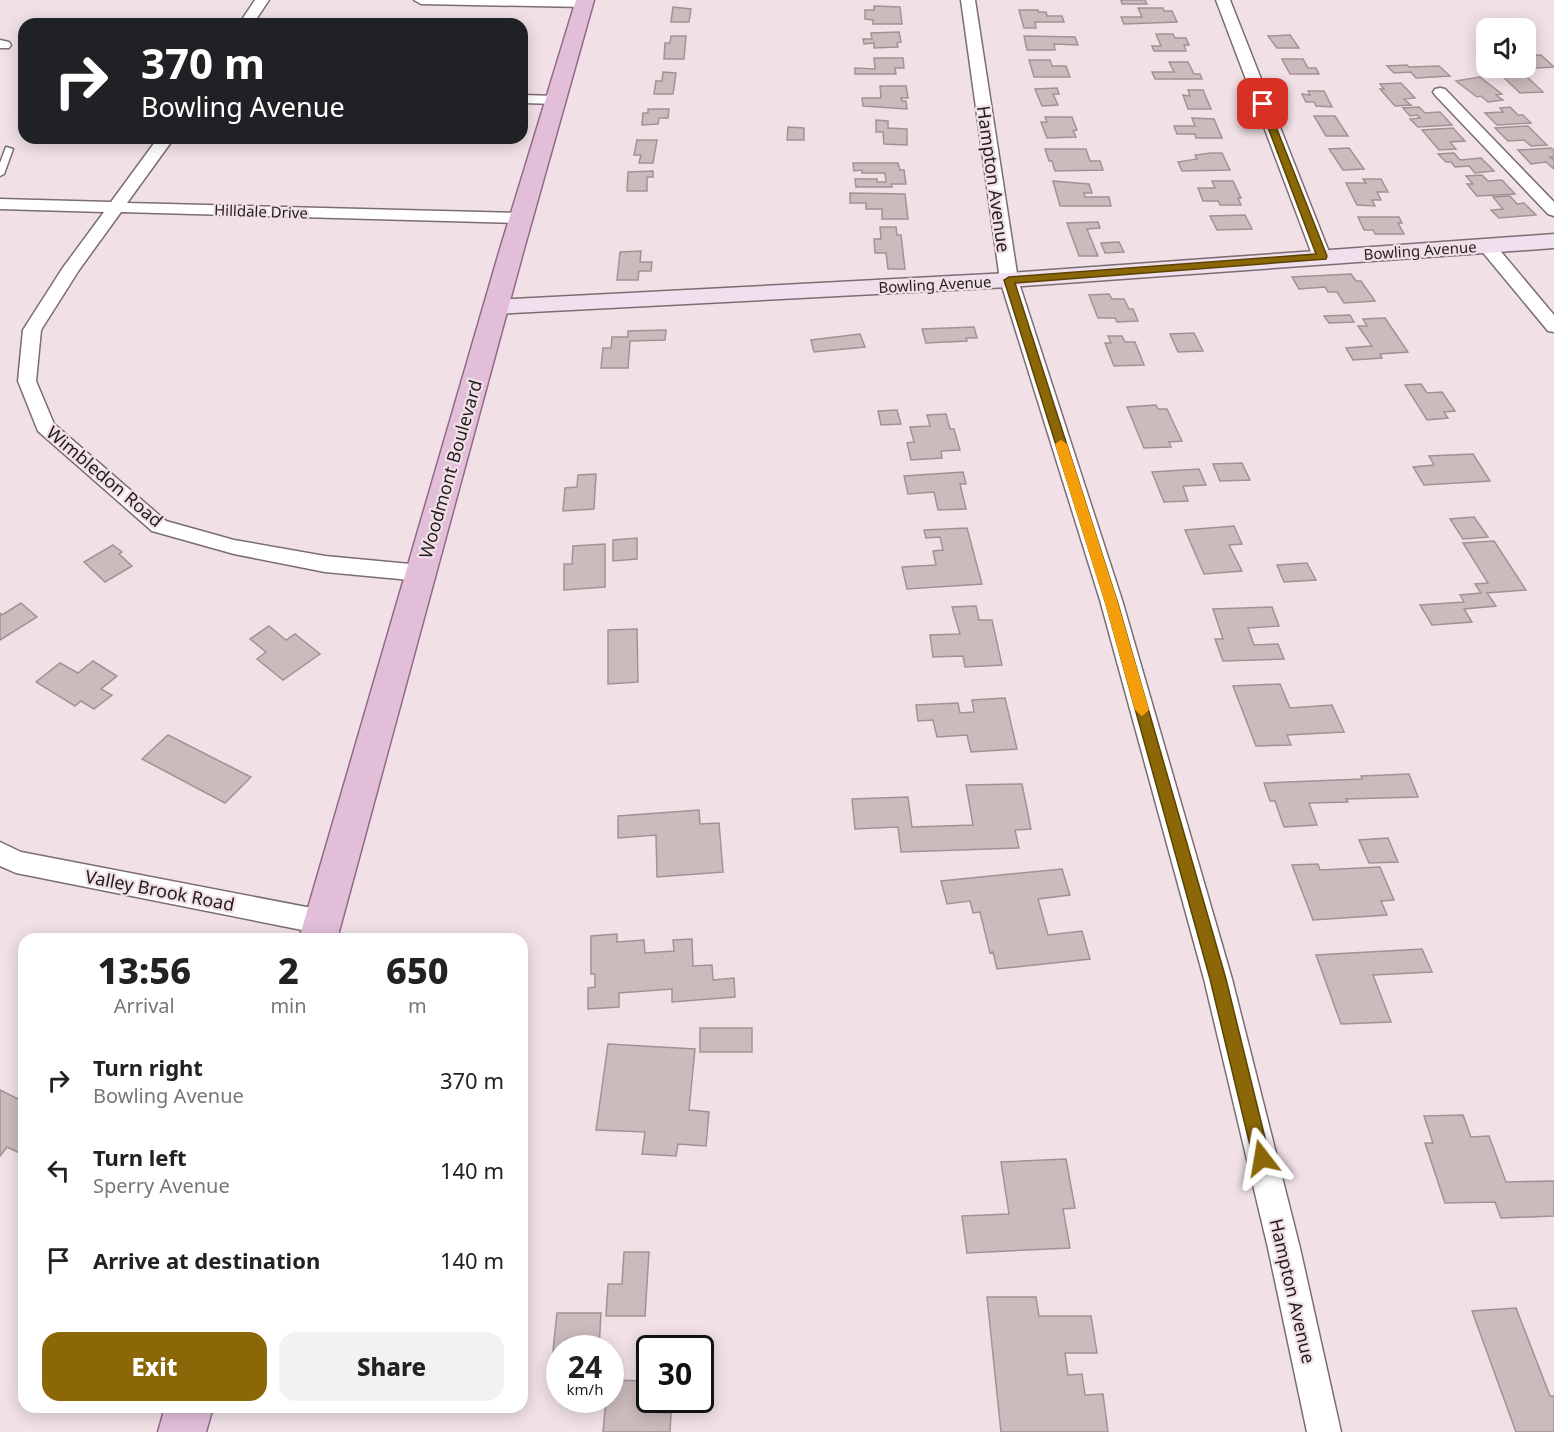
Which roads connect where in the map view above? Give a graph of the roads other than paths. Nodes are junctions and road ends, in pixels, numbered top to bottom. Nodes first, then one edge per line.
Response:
1 (262, 0) edge
2 (421, 0) edge
3 (968, 0) edge
4 (1223, 0) edge
5 (492, 1) edge
6 (585, 2) edge
7 (250, 18) edge
8 (1440, 92) dead end
9 (528, 99) edge
10 (557, 100) junction
11 (162, 144) edge
12 (9, 150) dead end
13 (0, 174) edge
14 (0, 204) edge
15 (117, 207) junction
16 (1554, 211) edge
17 (521, 218) junction
18 (1554, 241) edge
19 (1486, 246) junction
20 (1322, 256) junction
21 (1009, 280) junction
22 (496, 307) junction
23 (1554, 327) edge
24 (421, 573) junction
25 (5, 860) edge
26 (320, 931) edge
27 (187, 1413) edge
28 (182, 1432) edge
29 (1324, 1432) edge

1 - 7 street
2 - 5 street
3 - 21 street, Hampton Avenue
4 - 20 street
5 - 6 street
6 - 10 main road, Woodmont Boulevard
8 - 16 street
9 - 10 street
10 - 17 main road, Woodmont Boulevard
11 - 15 street, Wimbledon Road
12 - 13 lane
14 - 15 street, Hilldale Drive
15 - 17 street, Hilldale Drive
15 - 24 street, Wimbledon Road
17 - 22 main road, Woodmont Boulevard
18 - 19 street, Bowling Avenue
19 - 20 street, Bowling Avenue
19 - 23 street
20 - 21 street, Bowling Avenue
21 - 22 street, Bowling Avenue
21 - 29 street, Hampton Avenue
22 - 24 main road, Woodmont Boulevard
24 - 26 main road, Woodmont Boulevard
25 - 26 street, Valley Brook Road
27 - 28 main road

